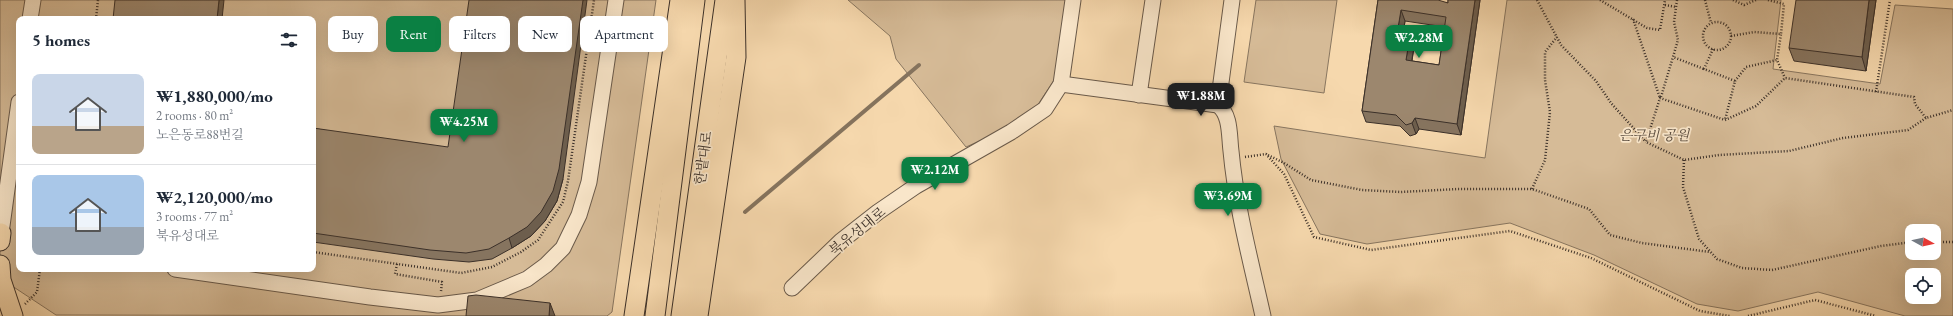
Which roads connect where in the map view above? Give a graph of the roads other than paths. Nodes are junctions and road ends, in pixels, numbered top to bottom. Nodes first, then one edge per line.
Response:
1 (33, 0) edge
2 (616, 0) edge
3 (680, 0) edge
4 (695, 0) edge
5 (725, 0) edge
6 (734, 0) edge
7 (1073, 0) edge
8 (1153, 0) edge
9 (1232, 0) edge
10 (30, 16) edge
11 (1061, 84) junction
12 (1139, 95) junction
13 (1218, 106) junction
14 (16, 147) edge
15 (0, 236) edge
16 (0, 266) edge
17 (195, 272) edge
18 (792, 288) dead end
19 (13, 316) edge
20 (634, 316) edge
21 (655, 316) edge
22 (681, 316) edge
23 (698, 316) edge
24 (1263, 316) edge

1 - 10 street
2 - 17 street
3 - 20 main road
4 - 21 main road, 한밭대로
5 - 22 main road, 한밭대로
6 - 23 main road
7 - 11 street
8 - 12 street
9 - 13 street
11 - 12 street
11 - 18 street, 북유성대로
12 - 13 street
13 - 24 street
14 - 15 street
16 - 19 main road

